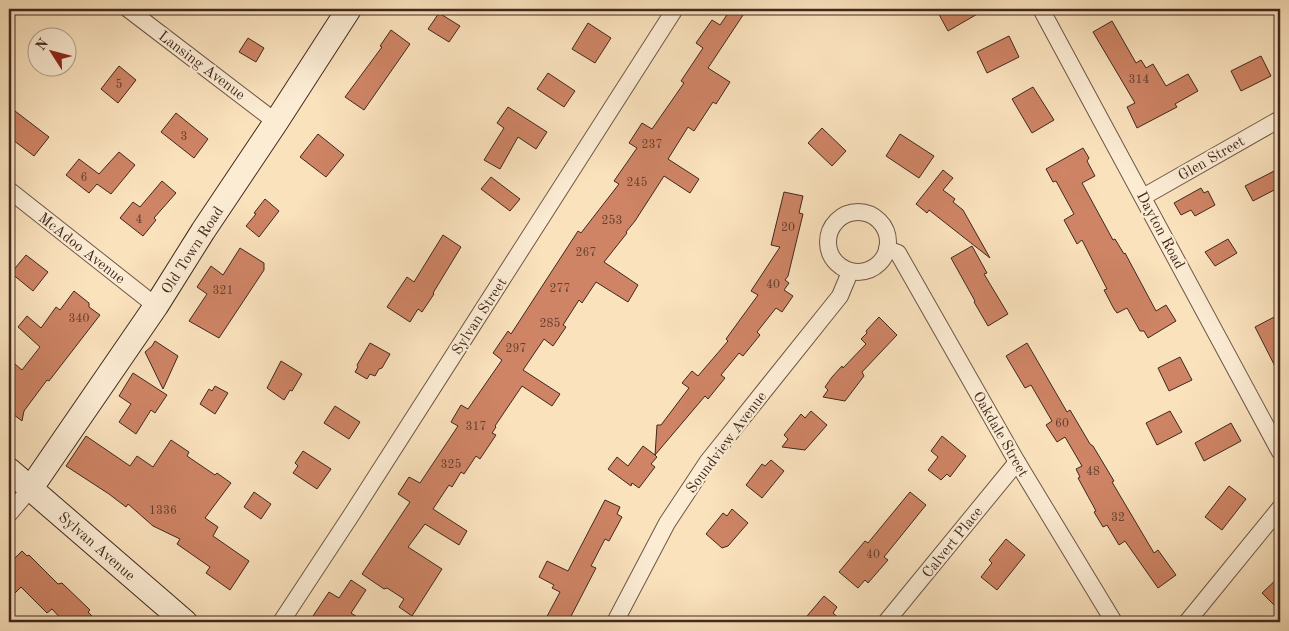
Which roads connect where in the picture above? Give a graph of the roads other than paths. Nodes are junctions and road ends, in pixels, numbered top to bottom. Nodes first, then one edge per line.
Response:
1 (128, 9) edge
2 (349, 9) edge
3 (675, 9) edge
4 (1041, 9) edge
5 (1280, 119) edge
6 (276, 122) junction
7 (9, 190) edge
8 (1142, 197) junction
9 (887, 249) junction
10 (850, 272) junction
11 (156, 306) junction
12 (1280, 452) edge
13 (1017, 462) junction
14 (9, 470) edge
15 (31, 488) junction
16 (1280, 508) edge
17 (9, 514) edge
18 (185, 622) edge
19 (281, 622) edge
20 (615, 622) edge
21 (886, 622) edge
22 (1114, 622) edge
23 (1187, 622) edge

1 - 6 street, Lansing Avenue
2 - 6 main road, Old Town Road
3 - 19 street, Sylvan Street
4 - 8 street, Dayton Road
5 - 8 street, Glen Street
6 - 11 main road, Old Town Road
7 - 11 street, McAdoo Avenue
8 - 12 street, Dayton Road
9 - 10 street
9 - 10 street
9 - 13 street, Oakdale Street
10 - 20 street, Soundview Avenue
11 - 15 main road, Old Town Road
13 - 21 street, Calvert Place
13 - 22 street, Oakdale Street
14 - 15 main road, Sylvan Avenue
15 - 17 street
15 - 18 main road, Sylvan Avenue
16 - 23 street

